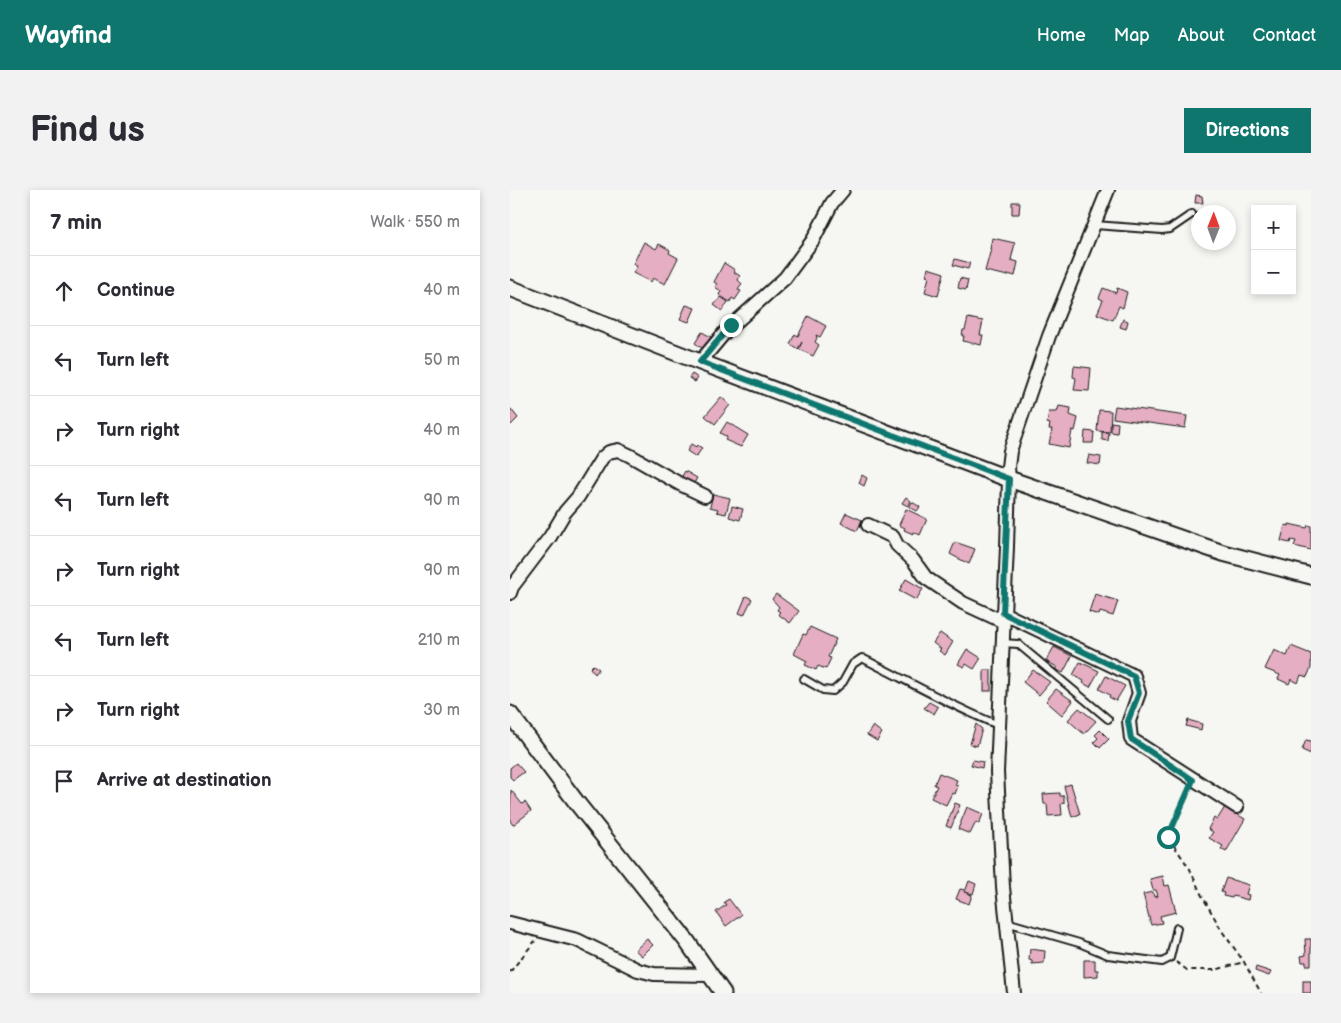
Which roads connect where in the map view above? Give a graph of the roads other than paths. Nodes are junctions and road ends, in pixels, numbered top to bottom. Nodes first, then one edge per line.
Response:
1 (843, 190) edge
2 (1108, 190) edge
3 (1191, 215) edge
4 (1095, 225) junction
5 (510, 288) edge
6 (700, 362) junction
7 (1009, 479) junction
8 (706, 496) dead end
9 (868, 525) dead end
10 (1311, 576) edge
11 (510, 592) edge
12 (1003, 617) junction
13 (1002, 643) junction
14 (804, 679) dead end
15 (510, 714) edge
16 (1108, 718) dead end
17 (998, 725) junction
18 (1237, 807) dead end
19 (510, 922) edge
20 (1006, 922) junction
21 (1177, 928) dead end
22 (710, 975) junction
23 (724, 993) edge
24 (1014, 993) edge

1 - 6 street
2 - 4 street
3 - 4 lane
4 - 7 street
5 - 6 street
6 - 7 street
7 - 10 street
7 - 12 street
8 - 11 street
9 - 12 street
12 - 13 street
12 - 18 street
13 - 16 lane
13 - 17 street
14 - 17 lane
15 - 22 street
17 - 20 street
19 - 22 street
20 - 21 lane
20 - 24 street
22 - 23 street

